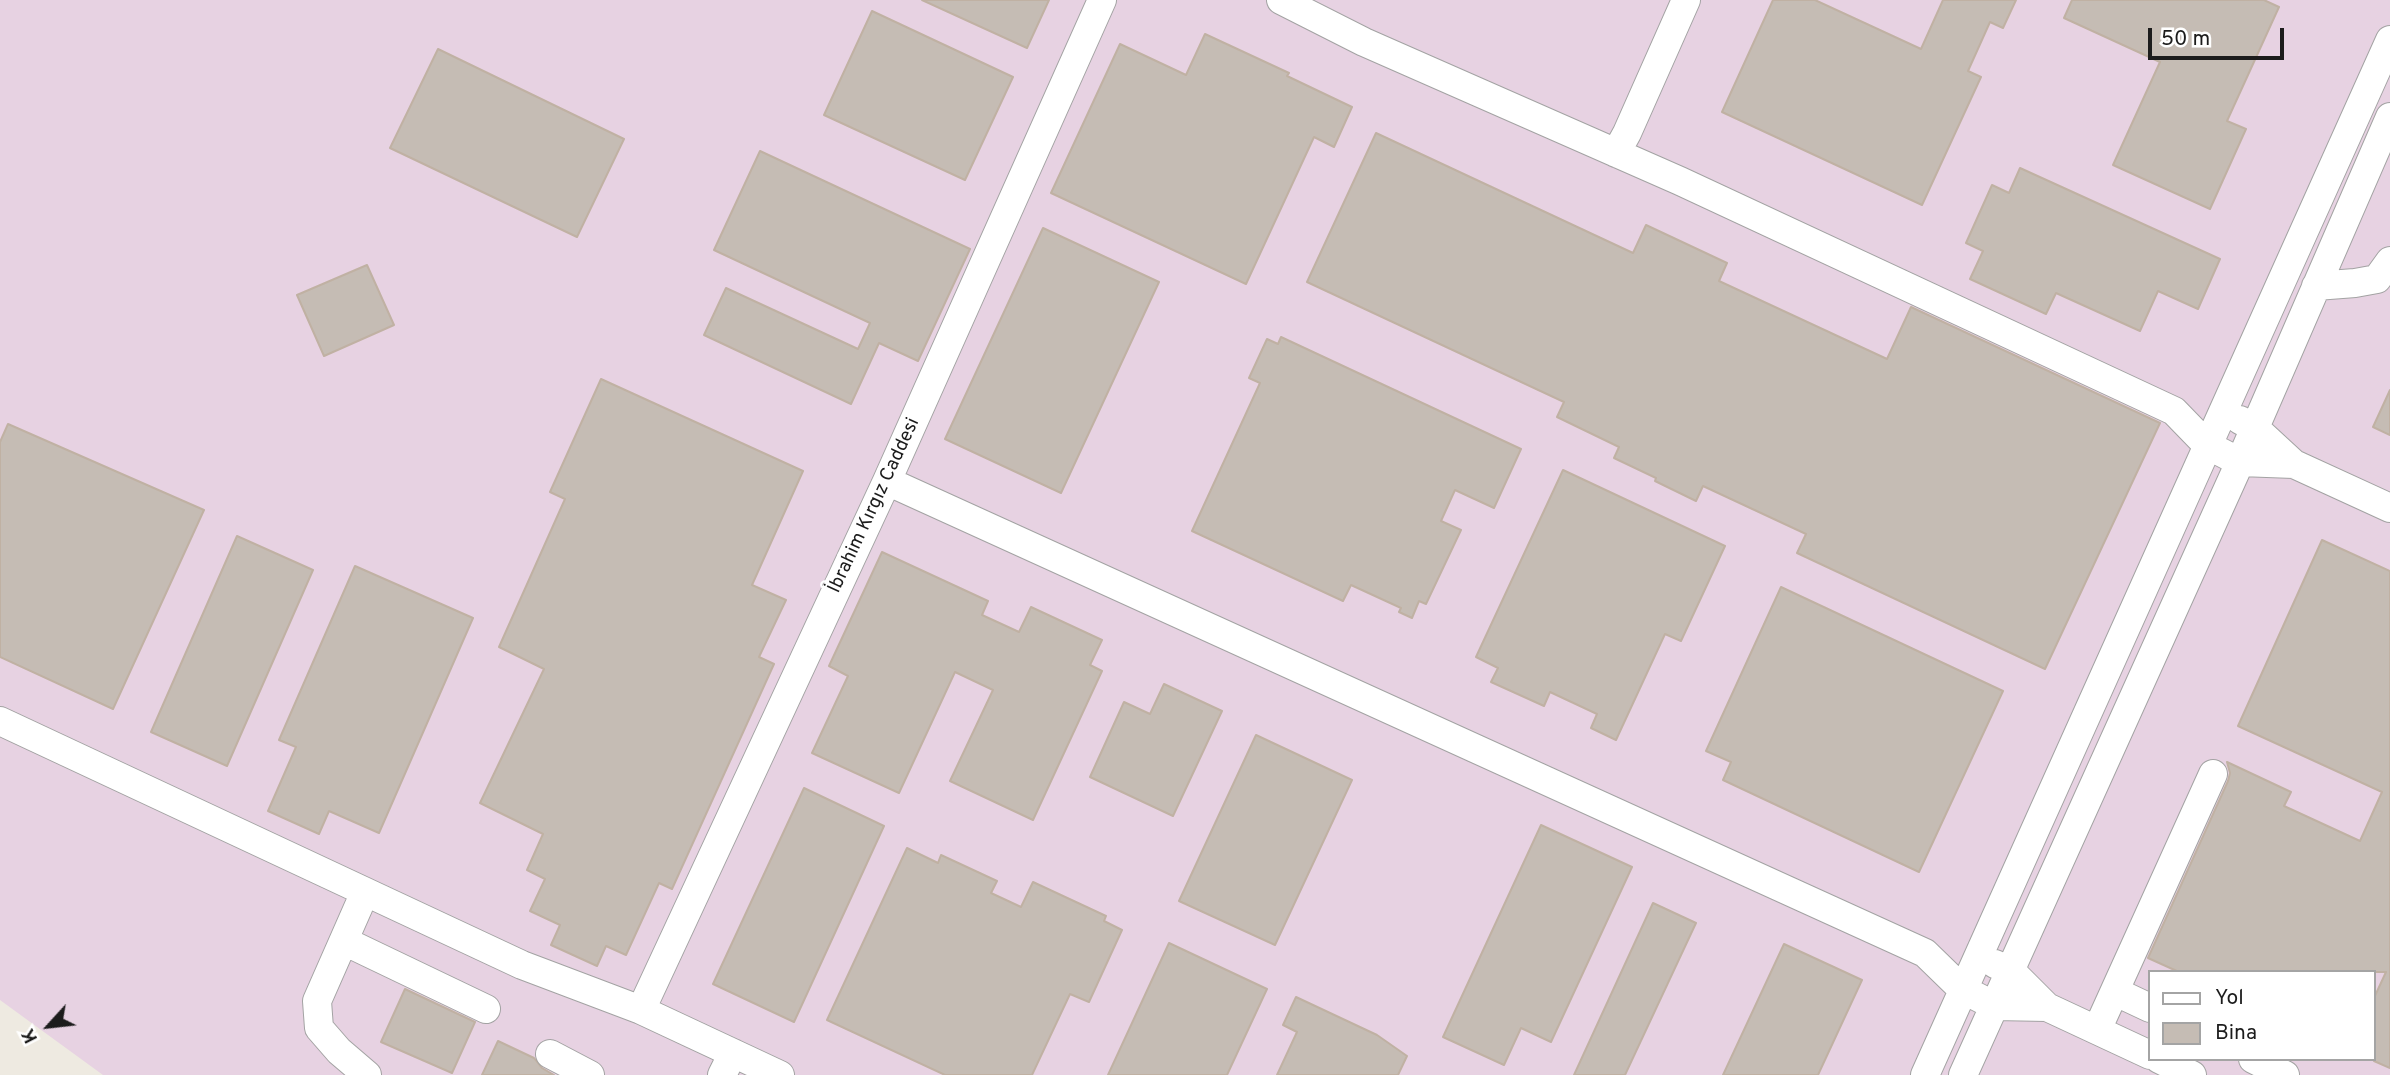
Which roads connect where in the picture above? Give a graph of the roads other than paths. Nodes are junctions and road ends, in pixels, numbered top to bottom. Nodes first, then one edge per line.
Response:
1 (1102, 0) edge
2 (1281, 0) edge
3 (1686, 0) edge
4 (2390, 40) edge
5 (2390, 117) edge
6 (1616, 153) junction
7 (2386, 274) edge
8 (2316, 286) junction
9 (2174, 411) junction
10 (2222, 412) junction
11 (2255, 428) junction
12 (2207, 445) junction
13 (2240, 461) junction
14 (2294, 464) junction
15 (887, 481) junction
16 (2390, 508) edge
17 (0, 721) edge
18 (2213, 774) dead end
19 (365, 892) junction
20 (344, 941) junction
21 (1925, 953) junction
22 (1977, 955) junction
23 (2011, 971) junction
24 (1962, 989) junction
25 (2116, 992) junction
26 (1995, 1006) junction
27 (2048, 1007) junction
28 (2148, 1008) edge
29 (486, 1009) dead end
30 (641, 1010) junction
31 (2097, 1030) junction
32 (550, 1054) dead end
33 (2148, 1054) edge
34 (2163, 1061) edge
35 (2257, 1061) edge
36 (727, 1064) edge
37 (367, 1075) edge
38 (590, 1075) edge
39 (780, 1075) edge
40 (1925, 1075) edge
41 (1963, 1075) edge
42 (2192, 1075) edge
43 (2285, 1075) edge

1 - 15 street, İbrahim Kırgız Caddesi
2 - 6 street
3 - 6 street
4 - 10 street
5 - 8 street
6 - 9 street
7 - 8 street
8 - 11 street
9 - 10 street
9 - 12 street
10 - 11 street
10 - 12 street
11 - 13 street
11 - 14 street
12 - 13 street
12 - 22 street
13 - 14 street
13 - 23 street
14 - 16 street
15 - 21 street
15 - 30 street, İbrahim Kırgız Caddesi
17 - 19 street
18 - 25 street
19 - 20 street
19 - 30 street
20 - 29 street
20 - 37 street
21 - 22 street
21 - 24 street
22 - 23 street
22 - 24 street
23 - 26 street
23 - 27 street
24 - 26 street
24 - 40 street
25 - 28 street
25 - 31 street
26 - 27 street
26 - 41 street
27 - 31 street
30 - 36 street
31 - 33 street
32 - 38 street
34 - 42 street
35 - 43 street
36 - 39 street

